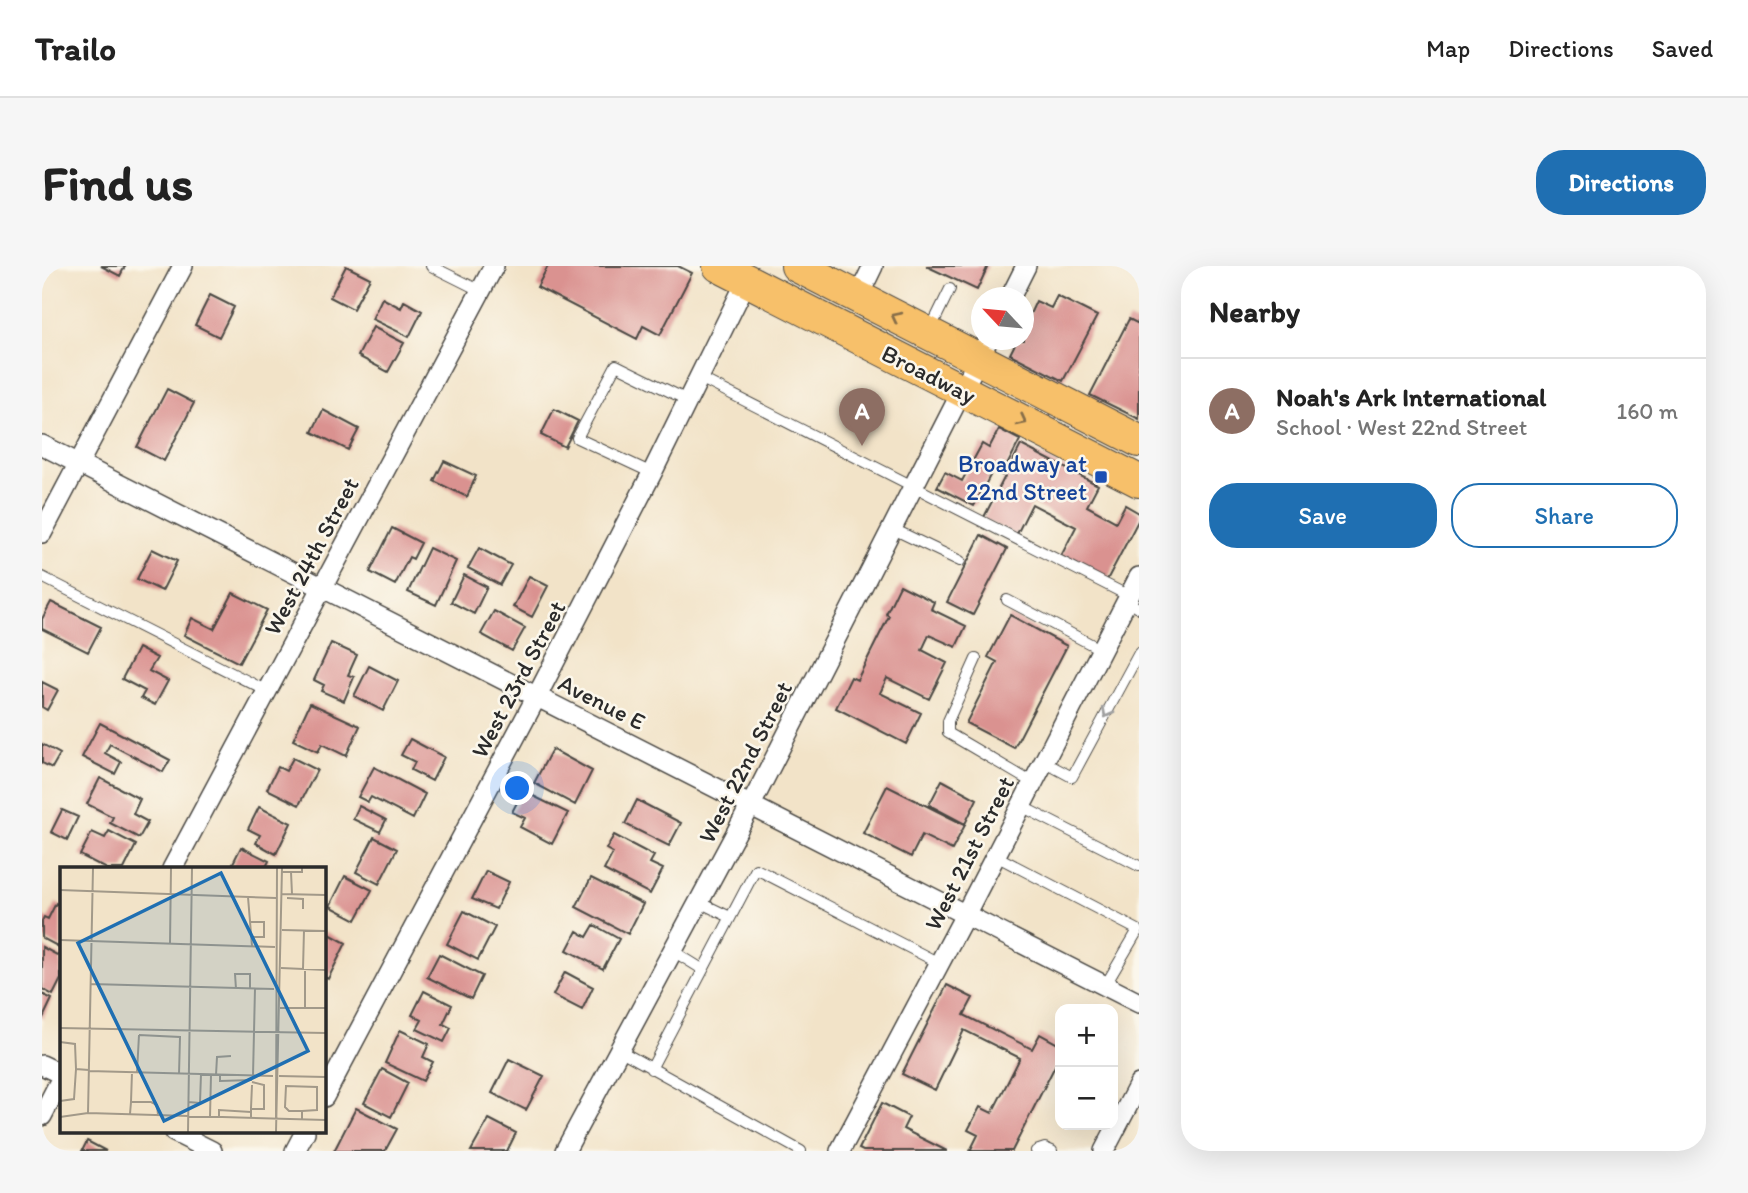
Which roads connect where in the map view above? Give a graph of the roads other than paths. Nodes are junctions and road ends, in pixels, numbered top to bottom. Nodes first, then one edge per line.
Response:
1 (183, 266) edge
2 (494, 266) edge
3 (719, 266) edge
4 (797, 266) edge
5 (873, 266) edge
6 (1026, 266) edge
7 (434, 267) edge
8 (747, 280) junction
9 (1016, 287) edge
10 (950, 289) dead end
11 (481, 290) junction
12 (858, 297) junction
13 (928, 333) junction
14 (971, 346) edge
15 (982, 350) edge
16 (985, 350) edge
17 (698, 377) junction
18 (961, 391) junction
19 (687, 400) junction
20 (1139, 441) edge
21 (42, 445) edge
22 (79, 464) junction
23 (652, 473) junction
24 (1139, 481) edge
25 (912, 488) junction
26 (891, 528) junction
27 (42, 533) edge
28 (960, 561) dead end
29 (1139, 577) edge
30 (42, 578) edge
31 (322, 586) junction
32 (1007, 600) dead end
33 (1131, 602) edge
34 (1102, 650) junction
35 (1139, 653) edge
36 (976, 659) dead end
37 (267, 691) junction
38 (537, 696) junction
39 (1044, 762) junction
40 (1033, 783) junction
41 (751, 805) junction
42 (1021, 806) junction
43 (996, 856) junction
44 (1139, 866) edge
45 (173, 867) edge
46 (699, 902) junction
47 (965, 915) junction
48 (730, 918) junction
49 (673, 951) junction
50 (940, 963) junction
51 (702, 969) junction
52 (1105, 986) junction
53 (1139, 1003) edge
54 (619, 1050) junction
55 (42, 1065) edge
56 (651, 1069) junction
57 (60, 1076) edge
58 (60, 1079) edge
59 (1139, 1084) edge
60 (326, 1093) edge
61 (42, 1116) edge
62 (176, 1133) edge
63 (304, 1133) edge
64 (212, 1151) edge
65 (295, 1151) edge
66 (565, 1151) edge
67 (801, 1151) edge
68 (839, 1151) edge
69 (1035, 1151) edge
70 (1052, 1151) edge
71 (1104, 1151) edge

1 - 22 street
2 - 11 street, West 24th Street
3 - 8 main road, Broadway
4 - 12 main road, Broadway
5 - 12 street
6 - 9 street
7 - 11 lane
8 - 17 street, West 23rd Street
8 - 18 main road, Broadway
10 - 13 lane
11 - 31 street, West 24th Street
13 -> 12 main road, Broadway
13 - 14 main road, Broadway
15 - 18 street, West 22nd Street
16 - 20 main road, Broadway
17 - 19 street, West 23rd Street
17 - 25 lane
18 -> 24 main road, Broadway
18 - 25 street, West 22nd Street
19 - 23 street, West 23rd Street
19 - 23 lane
21 - 22 street, Avenue E
22 - 27 street
22 - 31 street, Avenue E
23 - 38 street, West 23rd Street
25 - 26 street, West 22nd Street
25 - 33 lane
26 - 28 lane
26 - 41 street, West 22nd Street
29 - 33 street, West 21st Street
30 - 37 lane
31 - 37 street, West 24th Street
31 - 38 street, Avenue E
32 - 34 lane
33 - 34 street, West 21st Street
34 - 39 street, West 21st Street
35 -> 39 lane
36 - 40 lane
37 - 45 street, West 24th Street
38 - 41 street, Avenue E
38 - 60 street, West 23rd Street
39 - 40 street, West 21st Street
40 - 42 street, West 21st Street
41 - 46 street, West 22nd Street
41 - 47 street, Avenue E
42 - 43 street, West 21st Street
42 - 44 lane
43 - 47 street, West 21st Street
43 - 52 lane
46 - 48 lane
46 - 49 street, West 22nd Street
47 - 50 street, West 21st Street
47 - 52 street, Avenue E
48 - 50 lane
48 - 51 lane
49 - 51 lane
49 - 54 street, West 22nd Street
50 - 68 street, West 21st Street
51 - 56 lane
52 - 53 street, Avenue E
54 - 56 lane
54 - 66 street, West 22nd Street
55 - 57 street
56 - 67 lane
58 - 61 street
59 - 71 street
62 - 64 street
63 - 65 street
69 - 70 lane

